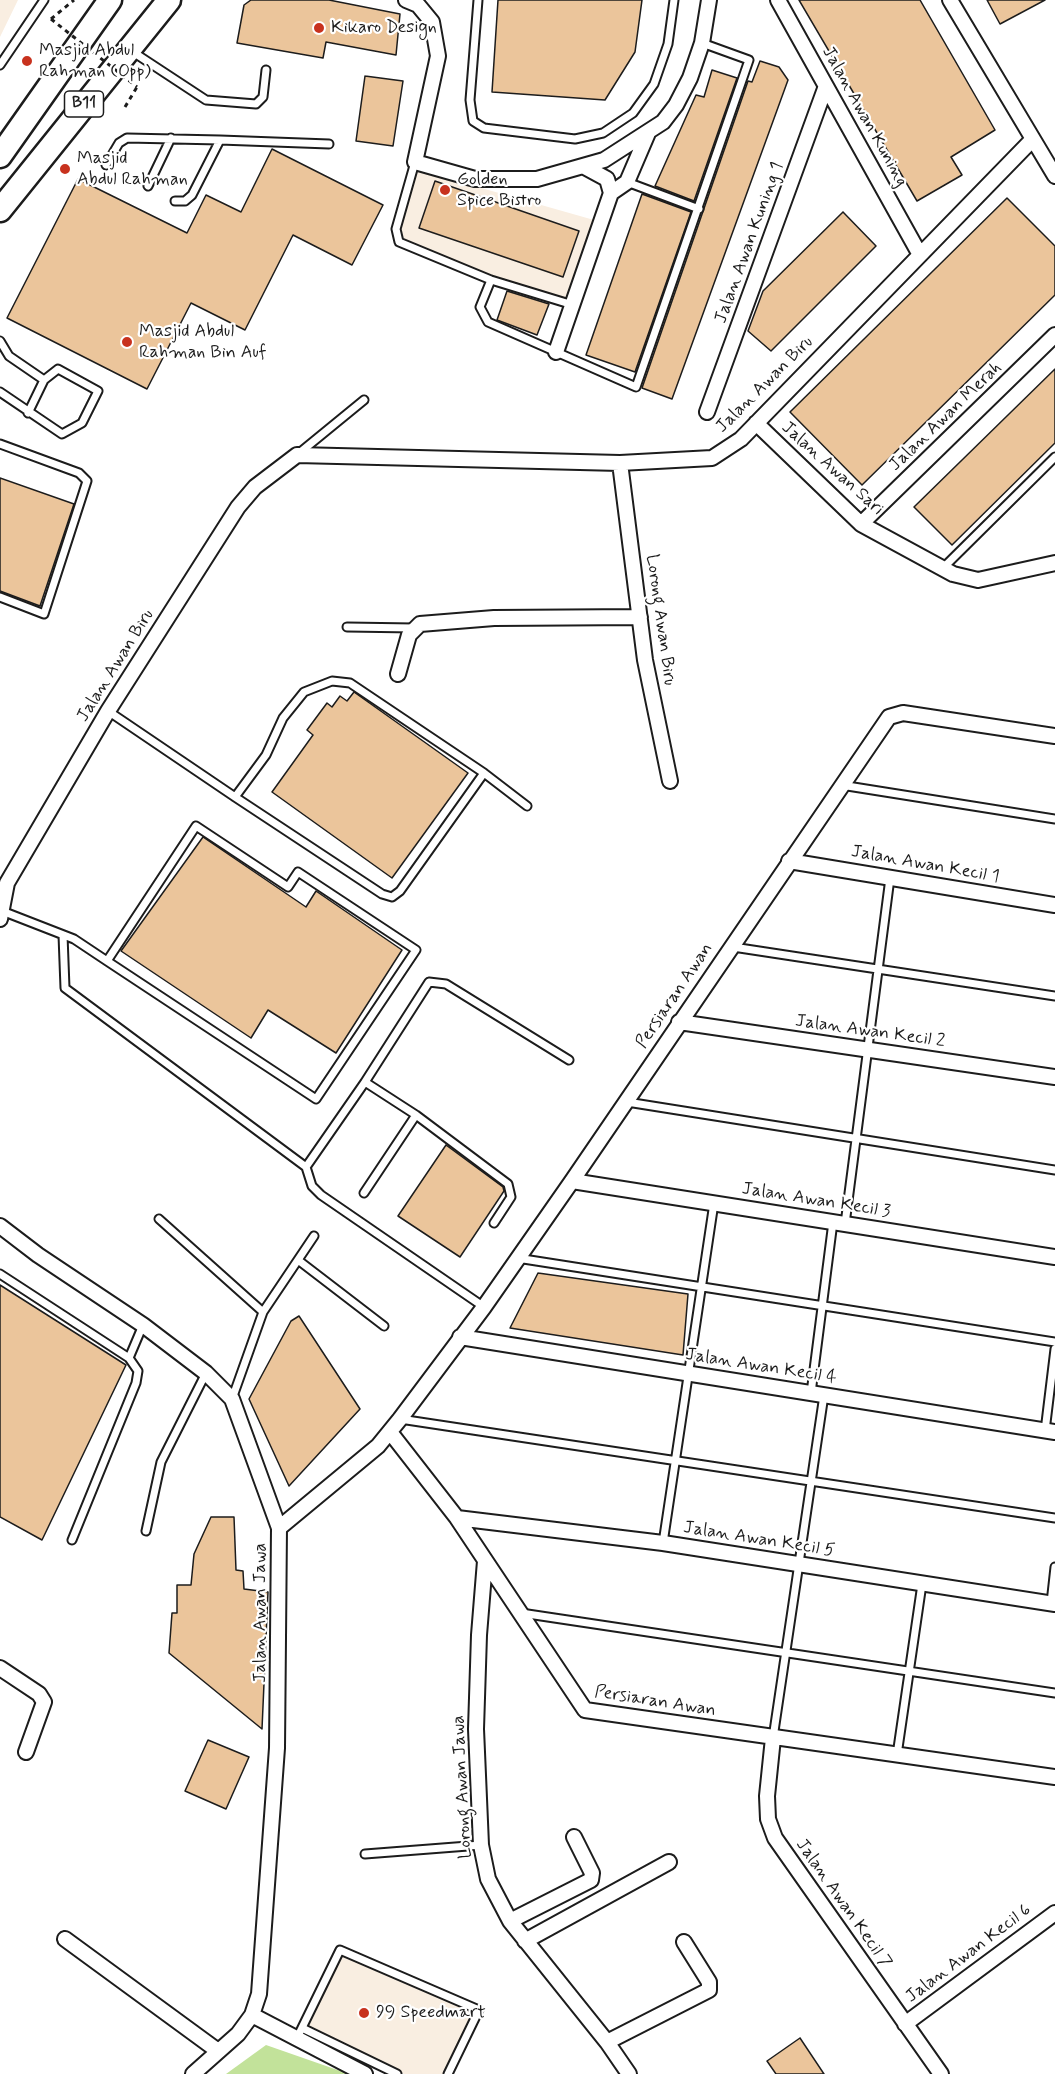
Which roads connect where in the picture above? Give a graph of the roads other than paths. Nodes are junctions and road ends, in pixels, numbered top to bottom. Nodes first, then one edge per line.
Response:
1 (44, 0) edge
2 (110, 0) edge
3 (170, 0) edge
4 (406, 0) edge
5 (478, 0) edge
6 (674, 0) edge
7 (709, 0) edge
8 (778, 0) edge
9 (950, 0) edge
10 (702, 43) junction
11 (128, 50) junction
12 (0, 65) edge
13 (266, 70) dead end
14 (826, 86) junction
15 (648, 133) junction
16 (171, 138) junction
17 (220, 140) junction
18 (1032, 140) junction
19 (329, 144) dead end
20 (0, 156) edge
21 (415, 162) junction
22 (106, 165) dead end
23 (583, 166) junction
24 (1055, 176) edge
25 (627, 182) junction
26 (148, 186) dead end
27 (612, 193) junction
28 (175, 201) dead end
29 (699, 209) junction
30 (0, 210) edge
31 (919, 253) junction
32 (491, 280) junction
33 (573, 306) junction
34 (1055, 335) edge
35 (0, 341) edge
36 (556, 352) junction
37 (44, 380) junction
38 (0, 392) edge
39 (364, 400) dead end
40 (707, 412) dead end
41 (28, 413) junction
42 (756, 423) junction
43 (0, 444) edge
44 (297, 455) junction
45 (1055, 457) edge
46 (620, 463) junction
47 (861, 524) junction
48 (1055, 563) edge
49 (943, 568) junction
50 (0, 597) edge
51 (640, 617) junction
52 (348, 627) dead end
53 (414, 628) junction
54 (398, 674) dead end
55 (108, 711) junction
56 (1055, 736) edge
57 (484, 773) junction
58 (670, 781) dead end
59 (841, 785) junction
60 (236, 796) junction
61 (527, 806) dead end
62 (1055, 819) edge
63 (789, 861) junction
64 (890, 878) junction
65 (1055, 905) edge
66 (1, 915) edge
67 (63, 935) junction
68 (730, 947) junction
69 (107, 961) junction
70 (878, 969) junction
71 (1055, 996) edge
72 (679, 1022) junction
73 (868, 1050) junction
74 (569, 1060) dead end
75 (1055, 1077) edge
76 (365, 1082) junction
77 (624, 1102) junction
78 (416, 1115) junction
79 (856, 1140) junction
80 (306, 1167) junction
81 (1055, 1170) edge
82 (572, 1181) junction
83 (364, 1193) dead end
84 (714, 1203) junction
85 (159, 1220) dead end
86 (494, 1223) dead end
87 (839, 1223) junction
88 (0, 1226) edge
89 (314, 1236) dead end
90 (1055, 1257) edge
91 (517, 1258) junction
92 (298, 1260) junction
93 (0, 1274) edge
94 (701, 1287) junction
95 (484, 1306) junction
96 (823, 1306) junction
97 (263, 1312) junction
98 (143, 1325) junction
99 (384, 1326) dead end
100 (460, 1337) junction
101 (1055, 1342) edge
102 (1055, 1349) edge
103 (129, 1358) junction
104 (206, 1372) junction
105 (688, 1374) junction
106 (818, 1394) junction
107 (232, 1400) junction
108 (400, 1419) junction
109 (1050, 1431) edge
110 (390, 1432) junction
111 (675, 1461) junction
112 (811, 1481) junction
113 (457, 1518) junction
114 (1055, 1518) edge
115 (279, 1528) junction
116 (146, 1531) dead end
117 (72, 1540) dead end
118 (663, 1543) junction
119 (485, 1561) junction
120 (798, 1565) junction
121 (1055, 1567) edge
122 (922, 1584) junction
123 (1053, 1603) edge
124 (519, 1612) junction
125 (784, 1652) junction
126 (0, 1668) edge
127 (909, 1671) junction
128 (1055, 1693) edge
129 (773, 1738) junction
130 (26, 1752) dead end
131 (897, 1755) junction
132 (1055, 1777) edge
133 (574, 1837) dead end
134 (481, 1845) junction
135 (365, 1854) dead end
136 (669, 1862) dead end
137 (1055, 1913) edge
138 (510, 1921) junction
139 (65, 1939) dead end
140 (525, 1941) junction
141 (684, 1942) dead end
142 (252, 2015) junction
143 (905, 2024) junction
144 (299, 2034) junction
145 (607, 2042) junction
146 (218, 2052) junction
147 (193, 2074) edge
148 (365, 2074) edge
149 (397, 2074) edge
150 (448, 2074) edge
151 (629, 2074) edge
152 (941, 2074) edge

1 - 12 lane
2 - 20 main road, B11
3 - 11 main road, B11
4 - 21 street
5 - 6 lane
7 - 10 street
8 - 14 street, Jalan Awan Kuning
9 - 18 street
10 - 15 street
10 - 29 lane
11 - 13 lane
11 - 30 main road, B11
14 - 31 street, Jalan Awan Kuning
14 - 40 street, Jalan Awan Kuning 1
15 - 23 street
15 - 25 street
16 - 17 lane
16 - 22 lane
16 - 26 lane
17 - 19 lane
17 - 28 lane
18 - 24 street
18 - 31 street, Jalan Awan Biru
21 - 23 street
21 - 32 lane
23 - 27 street
25 - 27 street
25 - 29 lane
27 - 33 street
29 - 36 lane
31 - 42 street, Jalan Awan Biru
32 - 33 lane
32 - 36 lane
33 - 36 street
34 - 47 street, Jalan Awan Merah
35 - 37 lane
37 - 41 lane
37 - 41 lane
38 - 41 lane
39 - 44 lane, Jalan Awan Biru
42 - 46 street, Jalan Awan Biru
42 - 47 street, Jalan Awan Sari
43 - 50 lane
44 - 46 street, Jalan Awan Biru
44 - 55 street, Jalan Awan Biru
45 - 49 lane
46 - 51 street, Lorong Awan Biru
47 - 49 street, Jalan Awan Sari
48 - 49 street, Jalan Awan Sari
51 - 53 street
51 - 58 street, Lorong Awan Biru
52 - 53 lane
53 - 54 street
55 - 60 lane
55 - 66 street, Jalan Awan Biru
56 - 59 street, Persiaran Awan
57 - 60 lane
57 - 60 lane
57 - 61 lane
59 - 62 lane
59 - 63 street, Persiaran Awan
63 - 64 street, Jalan Awan Kecil 1
63 - 68 street, Persiaran Awan
64 - 65 street, Jalan Awan Kecil 1
64 - 70 lane
66 - 67 lane
67 - 69 lane
67 - 80 lane
68 - 70 lane
68 - 72 street, Persiaran Awan
69 - 69 lane
70 - 71 lane
70 - 73 lane
72 - 73 street, Jalan Awan Kecil 2
72 - 77 street, Persiaran Awan
73 - 75 street, Jalan Awan Kecil 2
73 - 79 lane
74 - 76 lane
76 - 78 lane
76 - 80 lane
77 - 79 lane
77 - 82 street, Persiaran Awan
78 - 83 lane
78 - 86 lane
79 - 81 lane
79 - 87 lane
80 - 95 lane
82 - 84 street, Jalan Awan Kecil 3
82 - 91 street, Persiaran Awan
84 - 87 street, Jalan Awan Kecil 3
84 - 94 lane
85 - 97 lane
87 - 90 street, Jalan Awan Kecil 3
87 - 96 lane
88 - 98 street, Jalan Awan Jawa
89 - 92 lane
91 - 94 lane
91 - 95 street, Persiaran Awan
92 - 97 lane
92 - 99 lane
93 - 103 lane
94 - 96 lane
94 - 105 lane
95 - 100 street, Persiaran Awan
96 - 101 lane
96 - 106 lane
97 - 107 lane
98 - 103 lane
98 - 104 street, Jalan Awan Jawa
100 - 105 street, Jalan Awan Kecil 4
100 - 108 street, Persiaran Awan
102 - 109 lane
103 - 117 lane
104 - 107 street, Jalan Awan Jawa
104 - 116 lane
105 - 106 street, Jalan Awan Kecil 4
105 - 111 lane
106 - 109 street, Jalan Awan Kecil 4
106 - 112 lane
107 - 115 street, Jalan Awan Jawa
108 - 110 street, Persiaran Awan
108 - 111 lane
110 - 113 street, Persiaran Awan
110 - 115 street, Persiaran Awan
111 - 112 lane
111 - 118 lane
112 - 114 lane
112 - 120 lane
113 - 118 street, Jalan Awan Kecil 5
113 - 119 street, Persiaran Awan
115 - 142 street, Jalan Awan Jawa
118 - 120 street, Jalan Awan Kecil 5
119 - 124 street, Persiaran Awan
119 - 134 street, Lorong Awan Jawa
120 - 122 street, Jalan Awan Kecil 5
120 - 125 lane
121 - 123 lane
122 - 123 street, Jalan Awan Kecil 5
122 - 127 lane
124 - 125 lane
124 - 129 street, Persiaran Awan
125 - 127 lane
125 - 129 lane
126 - 130 street
127 - 128 lane
127 - 131 lane
129 - 131 street, Persiaran Awan
129 - 143 street, Jalan Awan Kecil 7
131 - 132 street, Persiaran Awan
133 - 138 street
134 - 135 lane
134 - 138 street, Lorong Awan Jawa
136 - 140 street
137 - 143 street, Jalan Awan Kecil 6
138 - 140 street, Lorong Awan Jawa
139 - 146 street
140 - 145 street, Lorong Awan Jawa
141 - 145 street
142 - 144 street
142 - 146 street
143 - 152 street, Jalan Awan Kecil 7
144 - 148 street
144 - 149 lane
144 - 150 lane
145 - 151 street, Lorong Awan Jawa
146 - 147 street

